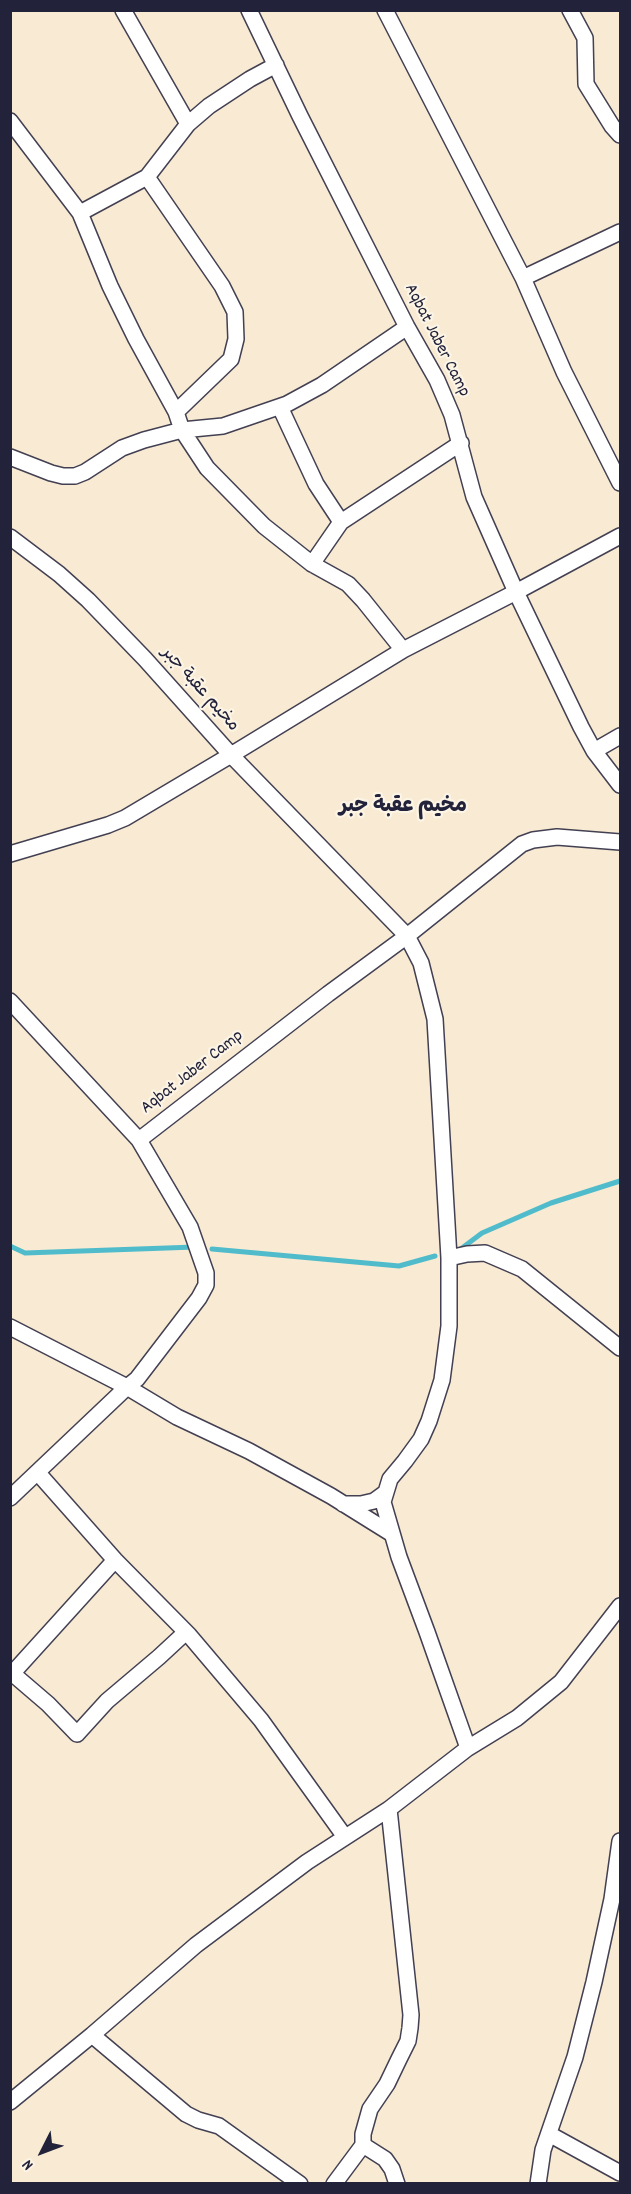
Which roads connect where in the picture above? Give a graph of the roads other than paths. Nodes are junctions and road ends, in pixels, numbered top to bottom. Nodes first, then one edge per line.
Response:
1 (123, 10) edge
2 (249, 10) edge
3 (385, 10) edge
4 (570, 10) edge
5 (276, 65) junction
6 (188, 124) junction
7 (12, 126) edge
8 (621, 135) edge
9 (147, 177) junction
10 (80, 213) junction
11 (621, 232) edge
12 (523, 278) junction
13 (407, 327) junction
14 (280, 407) junction
15 (176, 412) junction
16 (182, 430) junction
17 (461, 443) junction
18 (10, 457) edge
19 (621, 483) edge
20 (341, 522) junction
21 (621, 536) edge
22 (10, 537) edge
23 (312, 564) junction
24 (516, 591) junction
25 (403, 650) junction
26 (621, 736) edge
27 (594, 751) junction
28 (231, 756) junction
29 (621, 785) edge
30 (621, 842) edge
31 (10, 854) edge
32 (407, 936) junction
33 (10, 1001) edge
34 (139, 1140) junction
35 (449, 1258) junction
36 (10, 1327) edge
37 (621, 1348) edge
38 (127, 1387) junction
39 (38, 1473) junction
40 (385, 1493) junction
41 (10, 1498) edge
42 (344, 1504) junction
43 (392, 1534) junction
44 (115, 1560) junction
45 (621, 1606) edge
46 (186, 1632) junction
47 (12, 1675) edge
48 (468, 1748) junction
49 (389, 1809) junction
50 (345, 1838) junction
51 (621, 1840) edge
52 (616, 1901) edge
53 (92, 2035) junction
54 (10, 2102) edge
55 (549, 2133) junction
56 (363, 2145) junction
57 (621, 2173) edge
58 (300, 2184) edge
59 (334, 2184) edge
60 (397, 2184) edge
61 (538, 2184) edge

1 - 6 street
2 - 5 street, Aqbat Jaber Camp
3 - 12 street
4 - 8 street
5 - 6 street
5 - 13 street, Aqbat Jaber Camp
6 - 9 street
7 - 10 street
9 - 10 street
9 - 15 street
10 - 15 street
11 - 12 street
12 - 19 street
13 - 14 street
13 - 17 street, Aqbat Jaber Camp
14 - 16 street
14 - 20 street
15 - 16 street
16 - 18 street
16 - 23 street
17 - 20 street
17 - 24 street, Aqbat Jaber Camp
20 - 23 street
21 - 24 street
22 - 28 street, مخيم عقبة جبر
23 - 25 street
24 - 25 street
24 - 27 street, Aqbat Jaber Camp
25 - 28 street
26 - 27 street
27 - 29 street, Aqbat Jaber Camp
28 - 31 street, مخيم عقبة جبر
28 - 32 street
30 - 32 street, Aqbat Jaber Camp
32 - 34 street, Aqbat Jaber Camp
32 - 35 street
33 - 34 street
34 - 38 street, Aqbat Jaber Camp
35 - 37 street
35 - 40 street
36 - 38 street
38 - 39 street
38 - 42 street
39 - 41 street
39 - 44 street
40 - 42 street
40 - 43 street
42 - 43 street
43 - 48 street
44 - 46 street
44 - 47 street
45 - 48 street
46 - 47 street
46 - 50 street
48 - 49 street
49 - 50 street
49 - 56 street
50 - 53 street
51 - 52 street
52 - 55 street
53 - 54 street
53 - 58 street
55 - 57 street
55 - 61 street
56 - 59 street
56 - 60 street

